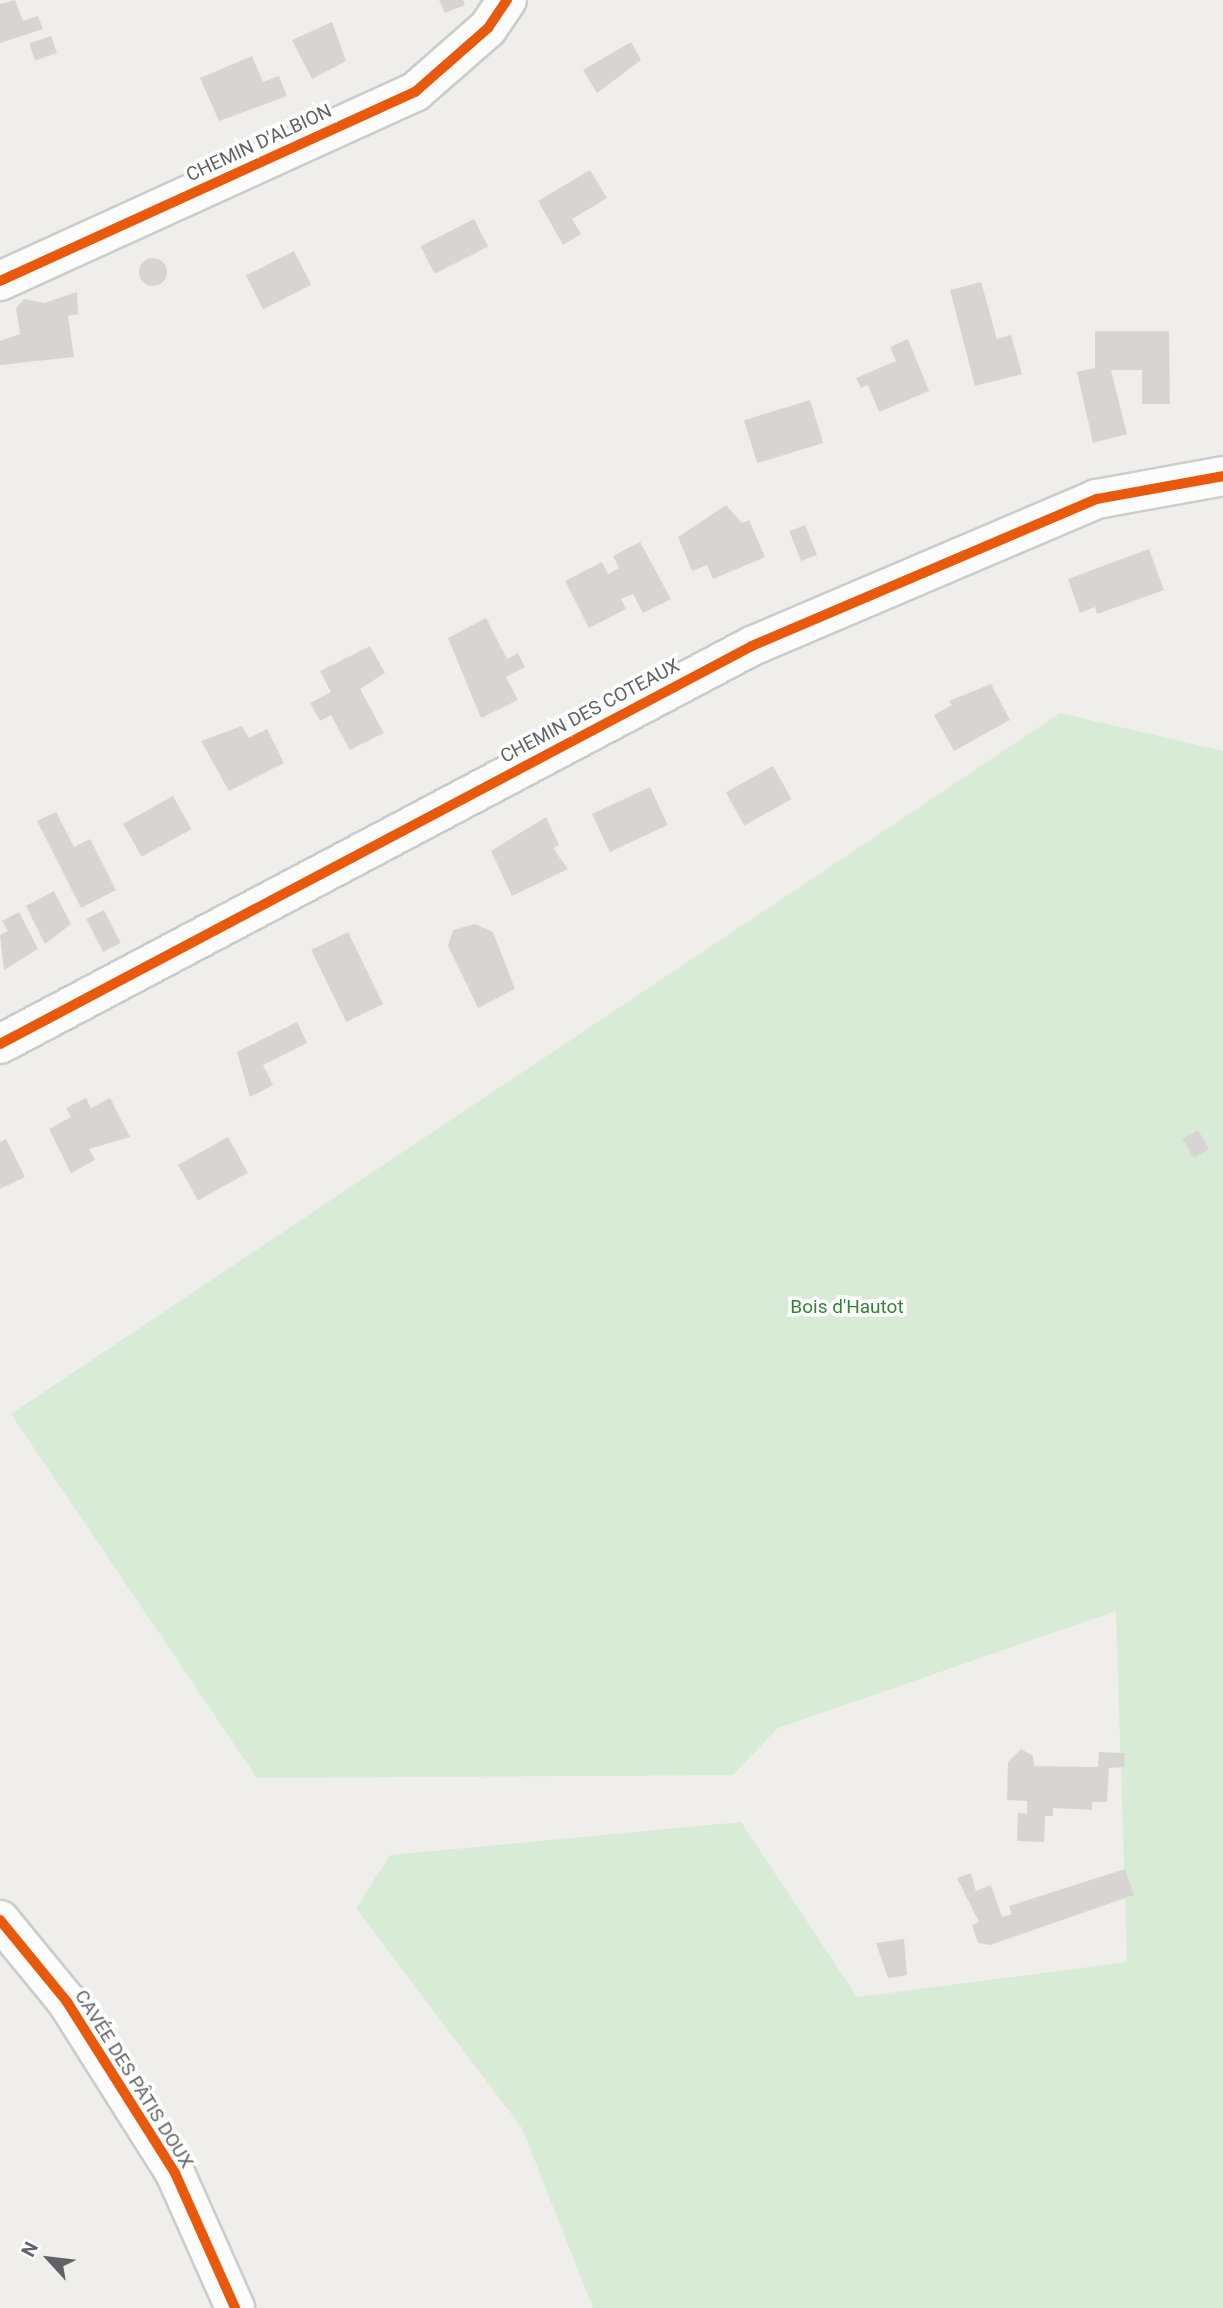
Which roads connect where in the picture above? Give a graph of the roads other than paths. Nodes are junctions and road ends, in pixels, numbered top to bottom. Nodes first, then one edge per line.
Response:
1 (507, 0) edge
2 (0, 281) edge
3 (1223, 476) edge
4 (0, 1044) edge
5 (0, 1920) edge
6 (235, 2308) edge

1 - 2 street, CHEMIN D'ALBION
3 - 4 street, CHEMIN DES COTEAUX
5 - 6 street, CAVÉE DES PÂTIS DOUX

